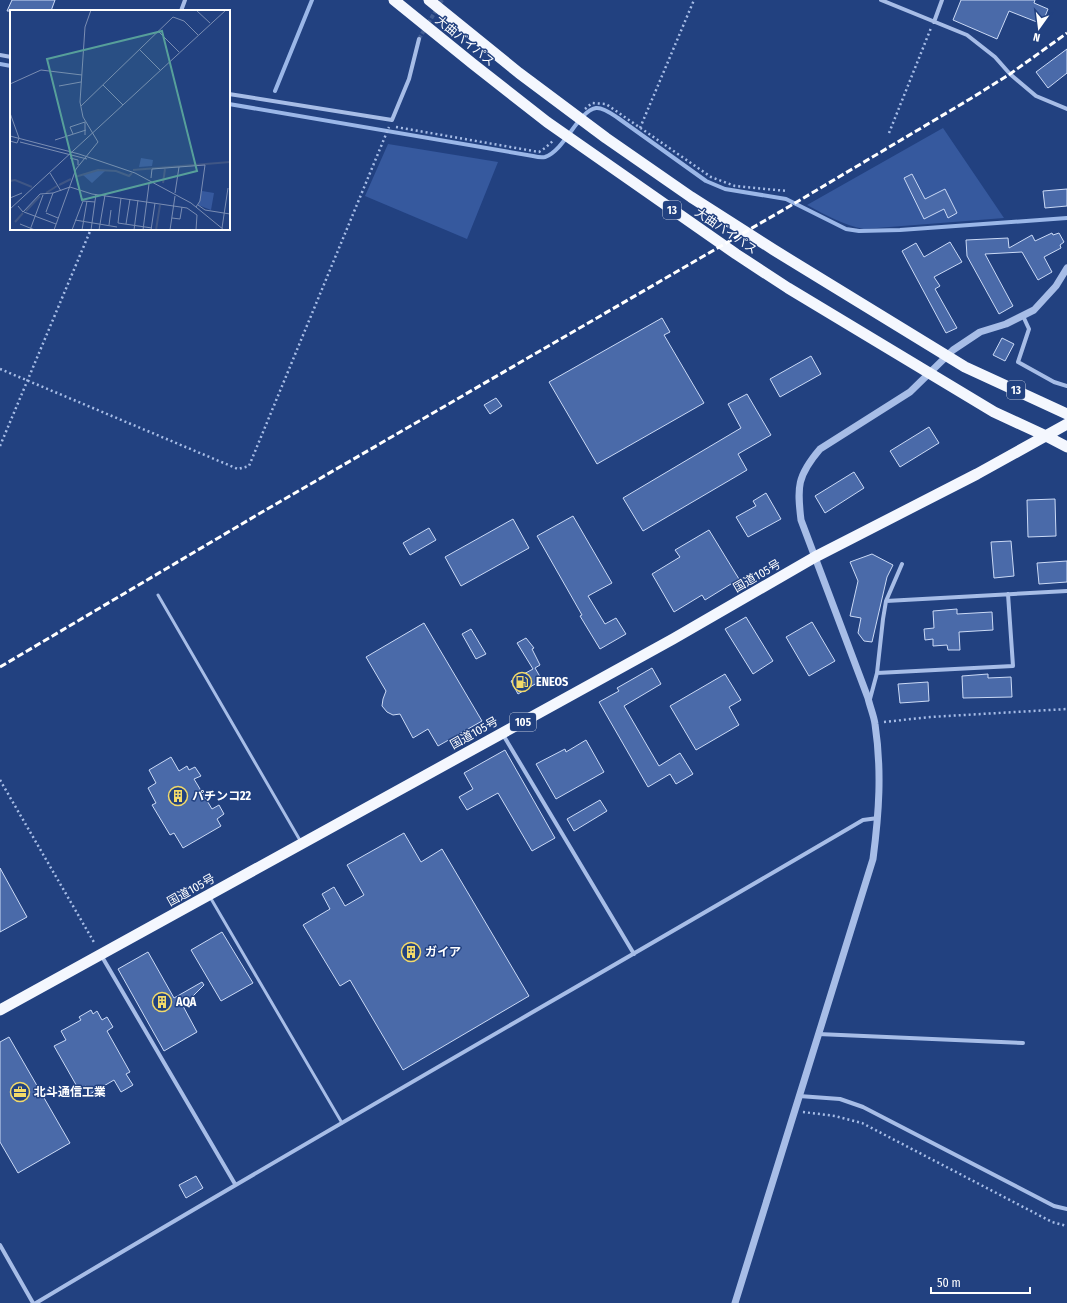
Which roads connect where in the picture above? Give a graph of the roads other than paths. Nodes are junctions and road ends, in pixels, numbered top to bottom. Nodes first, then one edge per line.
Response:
1 (185, 0) edge
2 (429, 0) edge
3 (882, 0) edge
4 (942, 0) edge
5 (397, 3) edge
6 (181, 10) edge
7 (934, 22) junction
8 (419, 39) tunnel mouth
9 (0, 55) edge
10 (10, 57) edge
11 (230, 94) edge
12 (1067, 109) edge
13 (1067, 268) edge
14 (1023, 316) junction
15 (1067, 386) edge
16 (1067, 414) edge
17 (1067, 424) edge
18 (1046, 436) junction
19 (1067, 447) edge
20 (815, 557) junction
21 (902, 564) dead end
22 (1067, 591) edge
23 (1008, 594) junction
24 (158, 595) dead end
25 (886, 601) junction
26 (877, 673) junction
27 (869, 702) junction
28 (502, 733) junction
29 (878, 818) junction
30 (302, 843) junction
31 (209, 895) junction
32 (634, 954) junction
33 (101, 955) junction
34 (0, 1010) edge
35 (818, 1034) junction
36 (1023, 1042) dead end
37 (799, 1096) junction
38 (342, 1123) junction
39 (235, 1184) junction
40 (1067, 1210) edge
41 (0, 1245) edge
42 (34, 1303) edge
43 (735, 1303) edge

1 - 6 street
2 - 16 highway, 大曲バイパス / 13
3 - 7 street
4 - 7 street
5 - 18 highway, 大曲バイパス / 13
7 - 12 street
8 - 11 street
9 - 10 street
13 - 14 street
14 - 15 street
14 - 20 street
17 - 18 highway, 国道105号 / 105
18 - 19 highway, 大曲バイパス / 13
18 - 20 highway, 国道105号 / 105
20 - 27 street
20 - 28 highway, 国道105号 / 105
21 - 25 street
22 - 23 street
23 - 25 street
23 - 26 street
24 - 30 lane
25 - 26 street
26 - 27 street
27 - 29 street
28 - 30 highway, 国道105号 / 105
28 - 32 street
29 - 32 street
29 - 35 street
30 - 31 highway, 国道105号 / 105
31 - 33 highway, 国道105号 / 105
31 - 38 lane
32 - 38 street
33 - 34 highway, 国道105号 / 105
33 - 39 street
35 - 36 street
35 - 37 street
37 - 40 street
37 - 43 street
38 - 39 street
39 - 42 street
41 - 42 street

